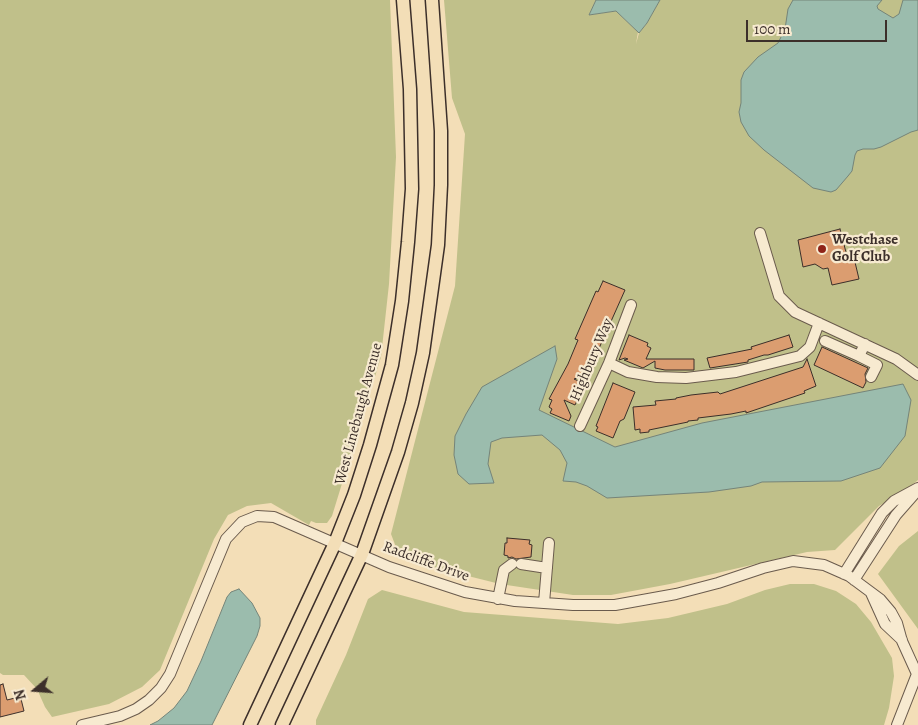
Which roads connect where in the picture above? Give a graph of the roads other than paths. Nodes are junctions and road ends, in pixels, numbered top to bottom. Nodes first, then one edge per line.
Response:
1 (403, 0) edge
2 (432, 0) edge
3 (760, 233) dead end
4 (631, 305) dead end
5 (819, 323) junction
6 (825, 341) dead end
7 (864, 344) junction
8 (859, 356) junction
9 (609, 363) junction
10 (918, 375) edge
11 (871, 377) dead end
12 (580, 426) dead end
13 (918, 489) edge
14 (335, 543) junction
15 (549, 543) dead end
16 (362, 554) junction
17 (547, 568) junction
18 (844, 574) junction
19 (854, 580) junction
20 (498, 599) junction
21 (544, 604) junction
22 (82, 725) edge
23 (250, 725) edge
24 (282, 725) edge
25 (897, 725) edge

1 - 14 main road, West Linebaugh Avenue
2 - 16 main road
3 - 5 street
4 - 9 street, Highbury Way
5 - 7 street
5 - 9 street
6 - 8 street
7 - 8 street
7 - 10 street
8 - 11 street
9 - 12 street, Highbury Way
13 - 18 street
13 - 19 street
14 - 16 street, Radcliffe Drive
14 - 22 street, Radcliffe Drive
14 - 23 main road, West Linebaugh Avenue
15 - 17 street
16 - 20 street, Radcliffe Drive
16 - 24 main road
17 - 20 street
17 - 21 street
18 - 19 street, Radcliffe Drive
18 - 21 street, Radcliffe Drive
19 - 25 street, Radcliffe Drive
20 - 21 street, Radcliffe Drive

